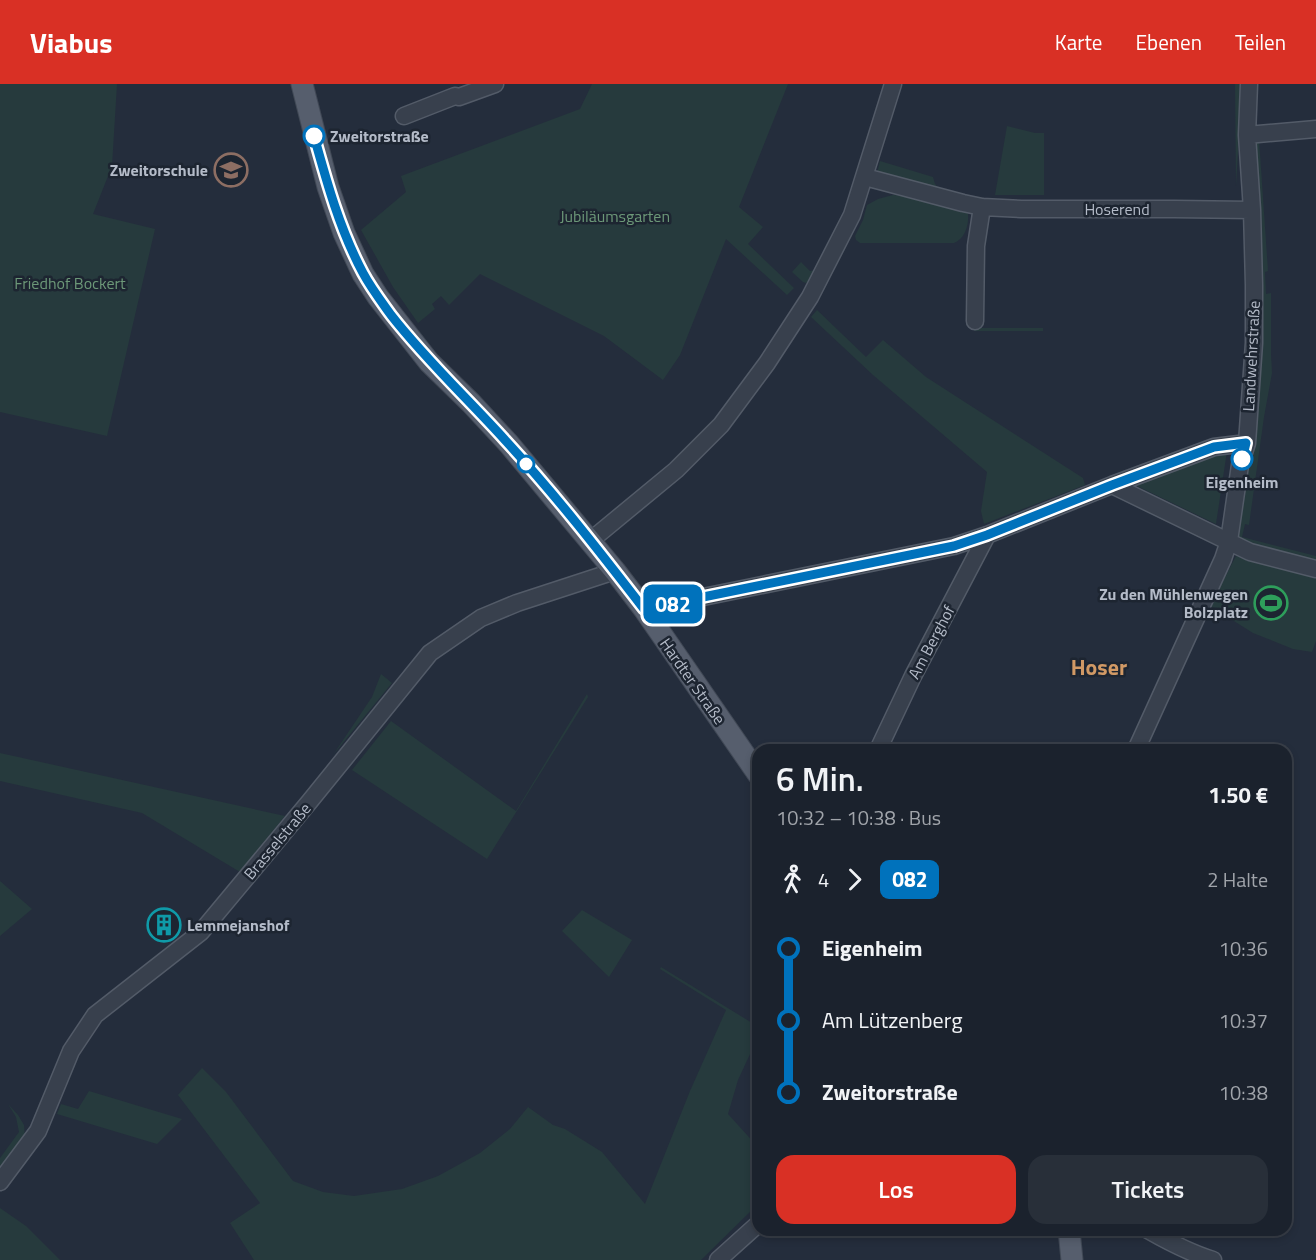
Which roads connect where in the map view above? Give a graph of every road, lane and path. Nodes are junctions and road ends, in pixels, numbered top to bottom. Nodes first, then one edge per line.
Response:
1 (302, 84) edge
2 (495, 84) edge
3 (893, 84) edge
4 (1249, 84) edge
5 (452, 90) edge
6 (404, 116) dead end
7 (1316, 129) edge
8 (1247, 135) junction
9 (865, 177) junction
10 (982, 207) junction
11 (1252, 210) junction
12 (975, 321) dead end
13 (1246, 443) junction
14 (1112, 485) junction
15 (987, 535) junction
16 (590, 541) junction
17 (1229, 541) junction
18 (1316, 569) edge
19 (615, 571) junction
20 (644, 609) junction
21 (881, 744) edge
22 (1139, 744) edge
23 (752, 765) edge
24 (0, 1182) edge
25 (752, 1229) edge
26 (1070, 1236) edge
27 (1169, 1236) edge
28 (718, 1260) edge
29 (1072, 1260) edge
30 (1213, 1260) edge

1 - 16 main road, Hardter Straße
2 - 5 street
3 - 9 street
4 - 8 street, Landwehrstraße
5 - 6 street
7 - 8 street
8 - 11 street, Landwehrstraße
9 - 10 street, Hoserend
9 - 16 street
10 - 11 street, Hoserend
10 - 12 street
11 - 13 street, Landwehrstraße
13 - 14 street
13 - 17 street, Landwehrstraße
14 - 15 street
14 - 17 street
15 - 20 street
15 - 21 street, Am Berghof
16 - 19 main road, Hardter Straße
17 - 18 street
17 - 22 street, Landwehrstraße
19 - 20 main road, Hardter Straße
19 - 24 street, Brasselstraße
20 - 23 main road, Hardter Straße
25 - 28 street
26 - 29 main road
27 - 30 street

